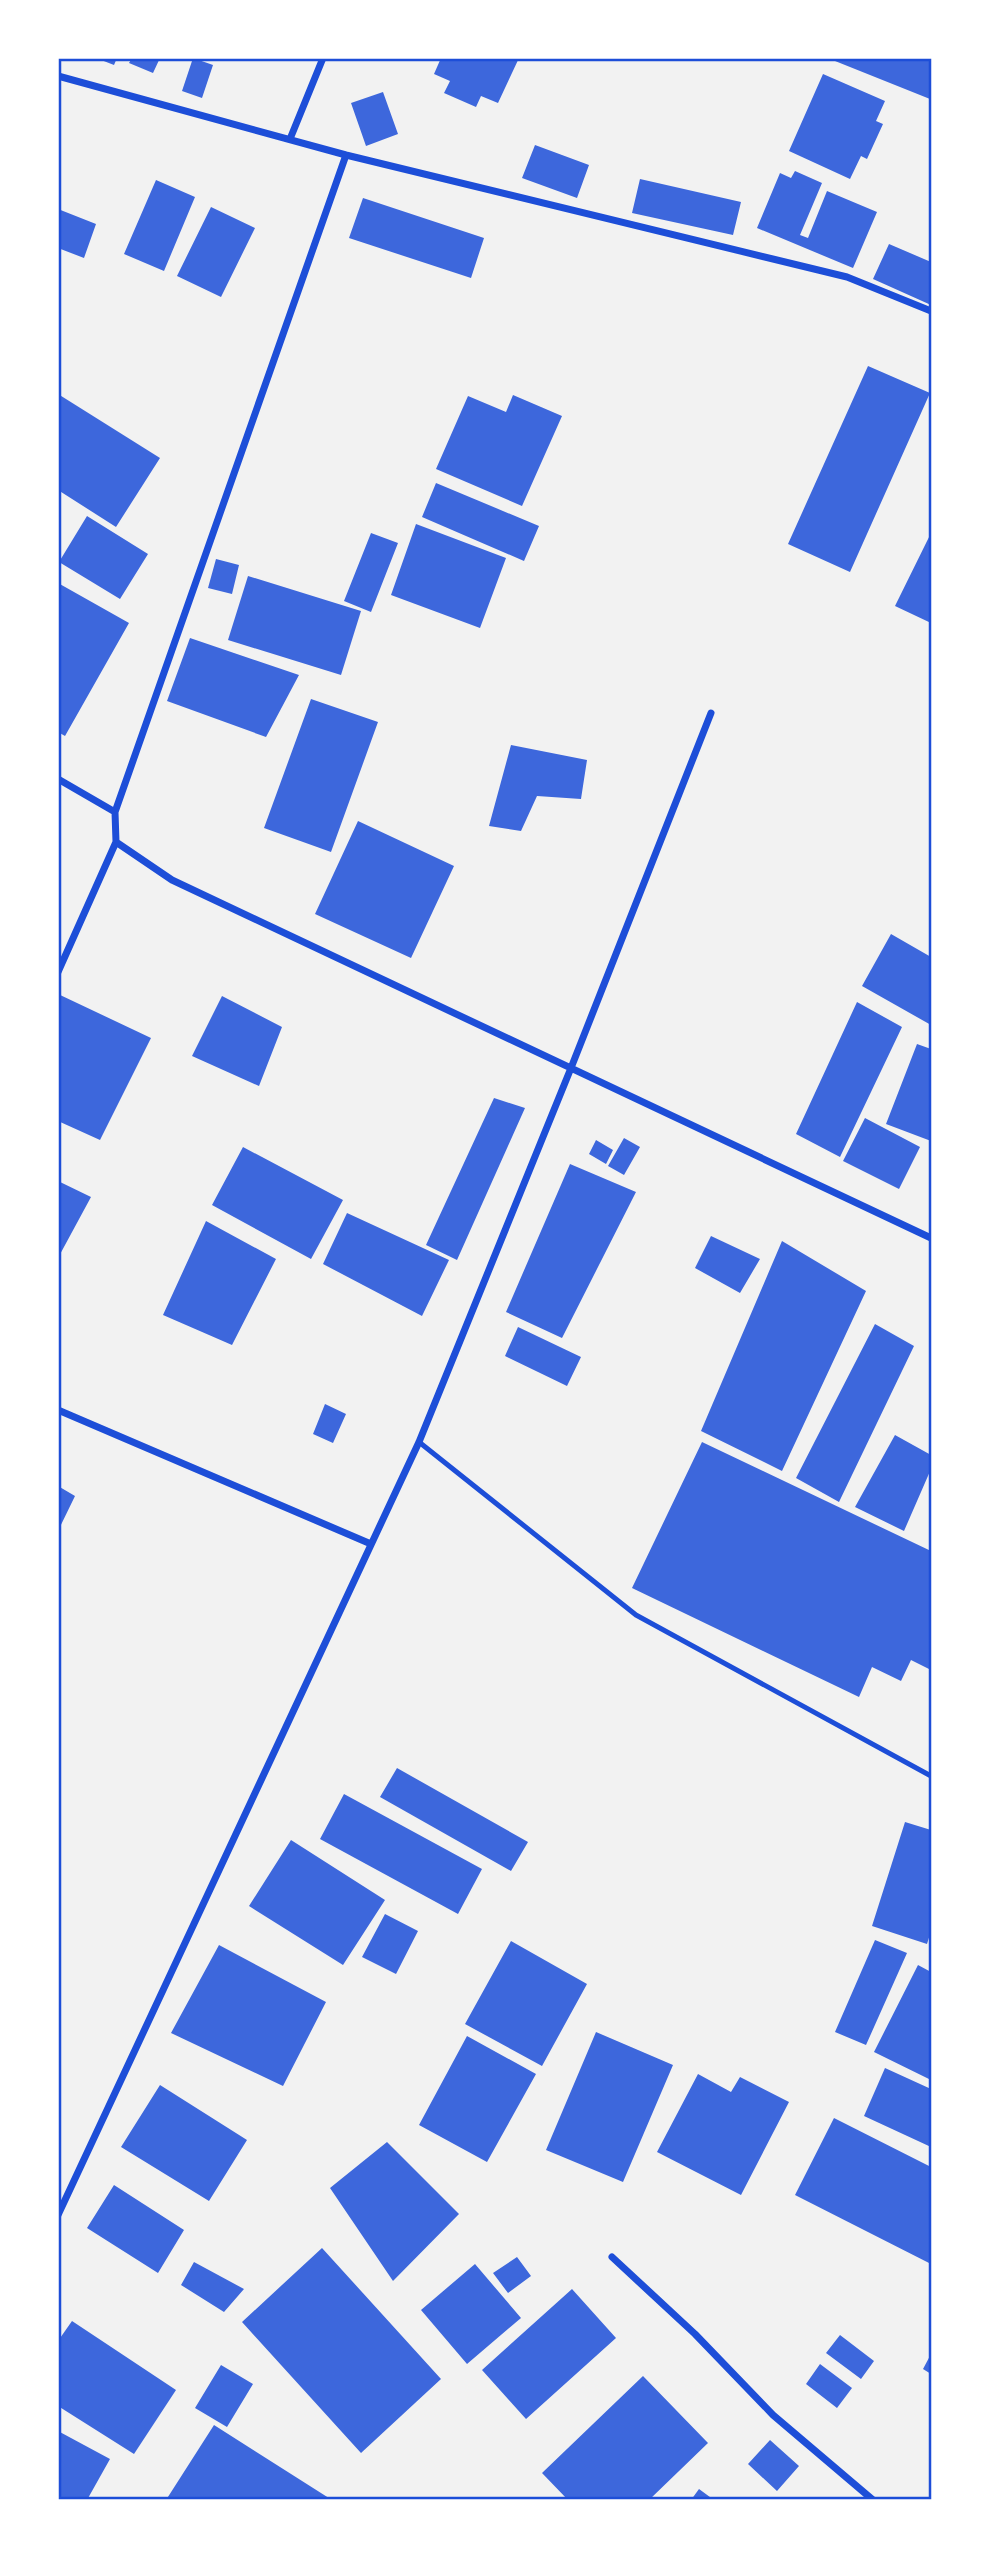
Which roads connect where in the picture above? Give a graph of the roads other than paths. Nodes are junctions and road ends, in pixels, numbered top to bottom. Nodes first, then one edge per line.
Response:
1 (323, 58) edge
2 (58, 76) edge
3 (290, 139) junction
4 (346, 155) junction
5 (931, 311) edge
6 (711, 713) dead end
7 (58, 779) edge
8 (115, 812) junction
9 (117, 842) junction
10 (58, 972) edge
11 (571, 1068) junction
12 (931, 1238) edge
13 (58, 1410) edge
14 (419, 1442) junction
15 (371, 1544) junction
16 (931, 1776) edge
17 (58, 2215) edge
18 (612, 2257) dead end
19 (873, 2500) edge

1 - 3 street
2 - 3 street
3 - 4 street
4 - 5 street
4 - 8 street
6 - 11 street
7 - 8 street
8 - 9 street
9 - 10 street
9 - 11 street
11 - 12 street
11 - 14 street
13 - 15 street
14 - 15 street
14 - 16 lane
15 - 17 street
18 - 19 street

